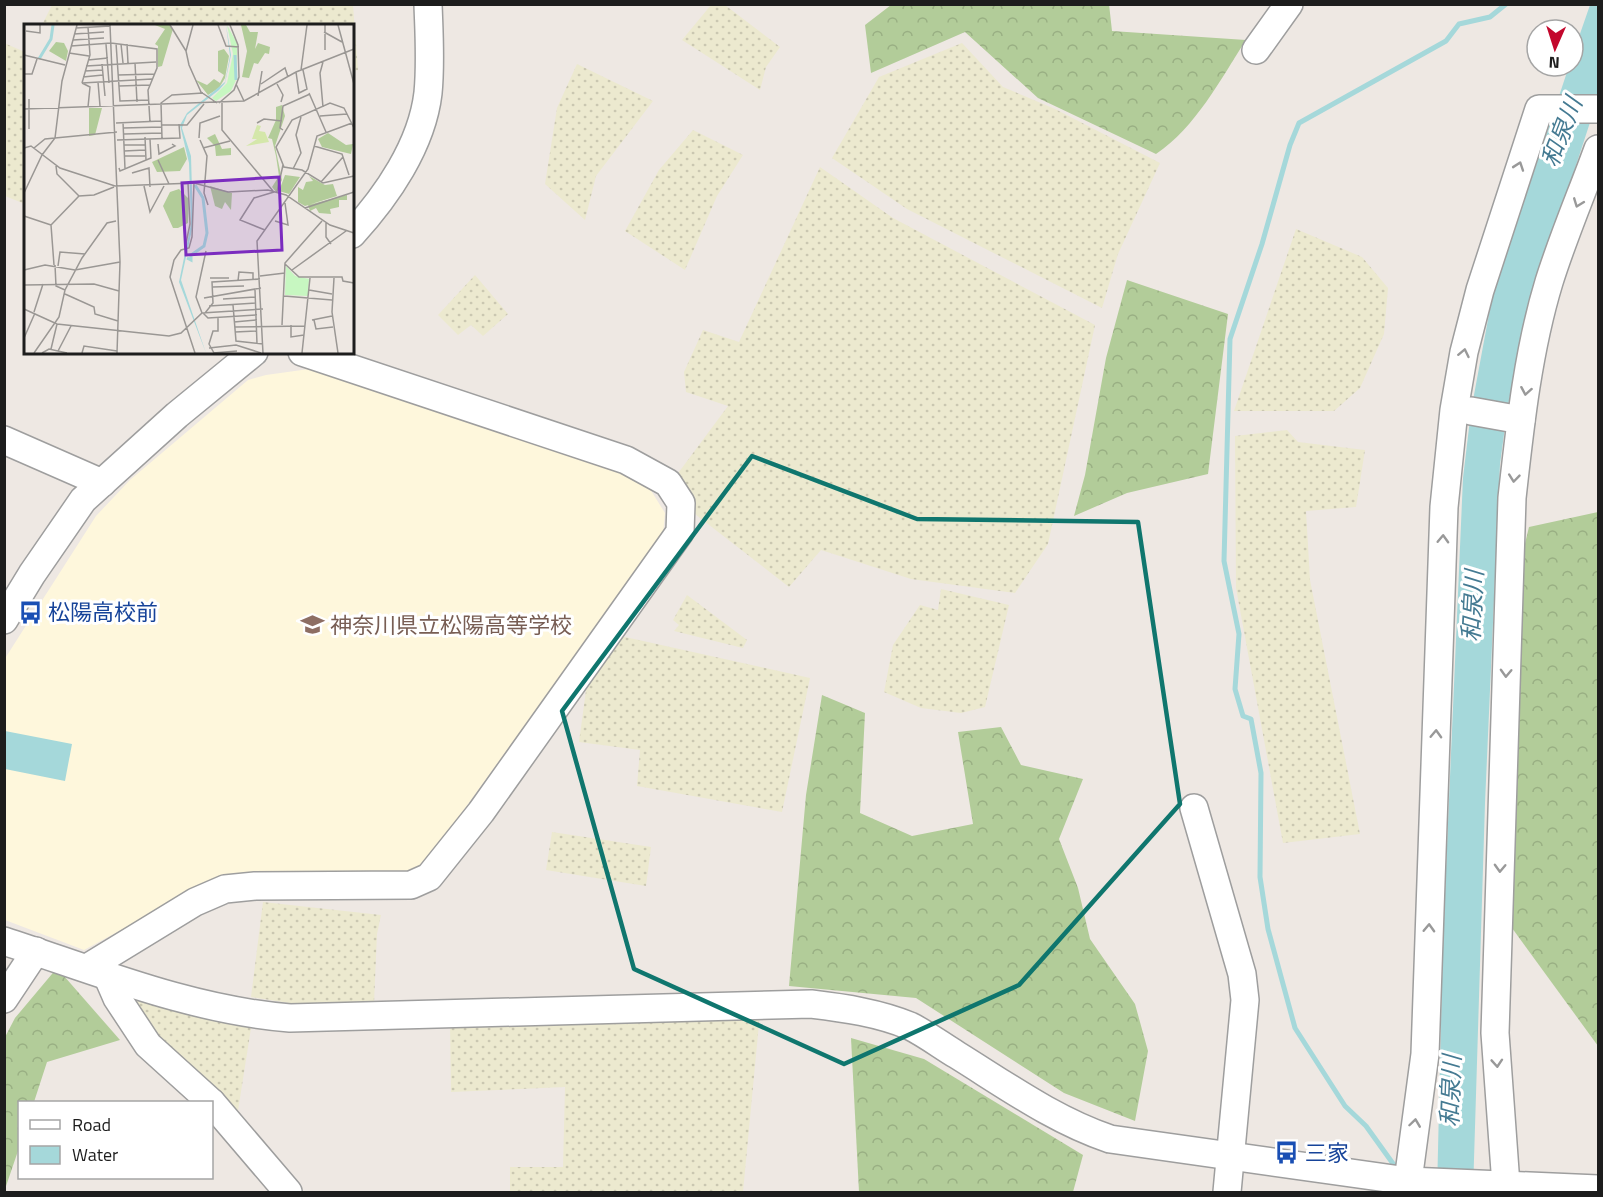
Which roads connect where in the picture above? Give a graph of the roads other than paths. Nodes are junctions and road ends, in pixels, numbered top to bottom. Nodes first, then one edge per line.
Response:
1 (428, 4) edge
2 (1289, 4) edge
3 (1256, 50) dead end
4 (1596, 109) edge
5 (1599, 149) edge
6 (354, 232) edge
7 (252, 354) edge
8 (308, 354) edge
9 (1471, 411) dead end
10 (1514, 418) junction
11 (4, 440) edge
12 (102, 483) junction
13 (4, 621) edge
14 (1194, 808) dead end
15 (4, 941) edge
16 (36, 951) junction
17 (97, 972) junction
18 (4, 999) edge
19 (209, 1101) edge
20 (213, 1105) edge
21 (1233, 1156) junction
22 (1408, 1181) junction
23 (1506, 1185) junction
24 (1599, 1189) edge
25 (288, 1192) edge
26 (1227, 1192) edge

1 - 6 street
2 - 3 street
22 -> 4 street
5 -> 10 street
7 - 12 street
8 - 17 street
9 - 10 street
10 -> 23 street
11 - 12 street
12 - 13 street
14 - 21 street
15 - 16 street
16 - 17 street
16 - 18 street
17 - 19 street
17 - 21 street
20 - 25 street
21 - 22 street
21 - 26 street
22 - 23 street
23 - 24 street

